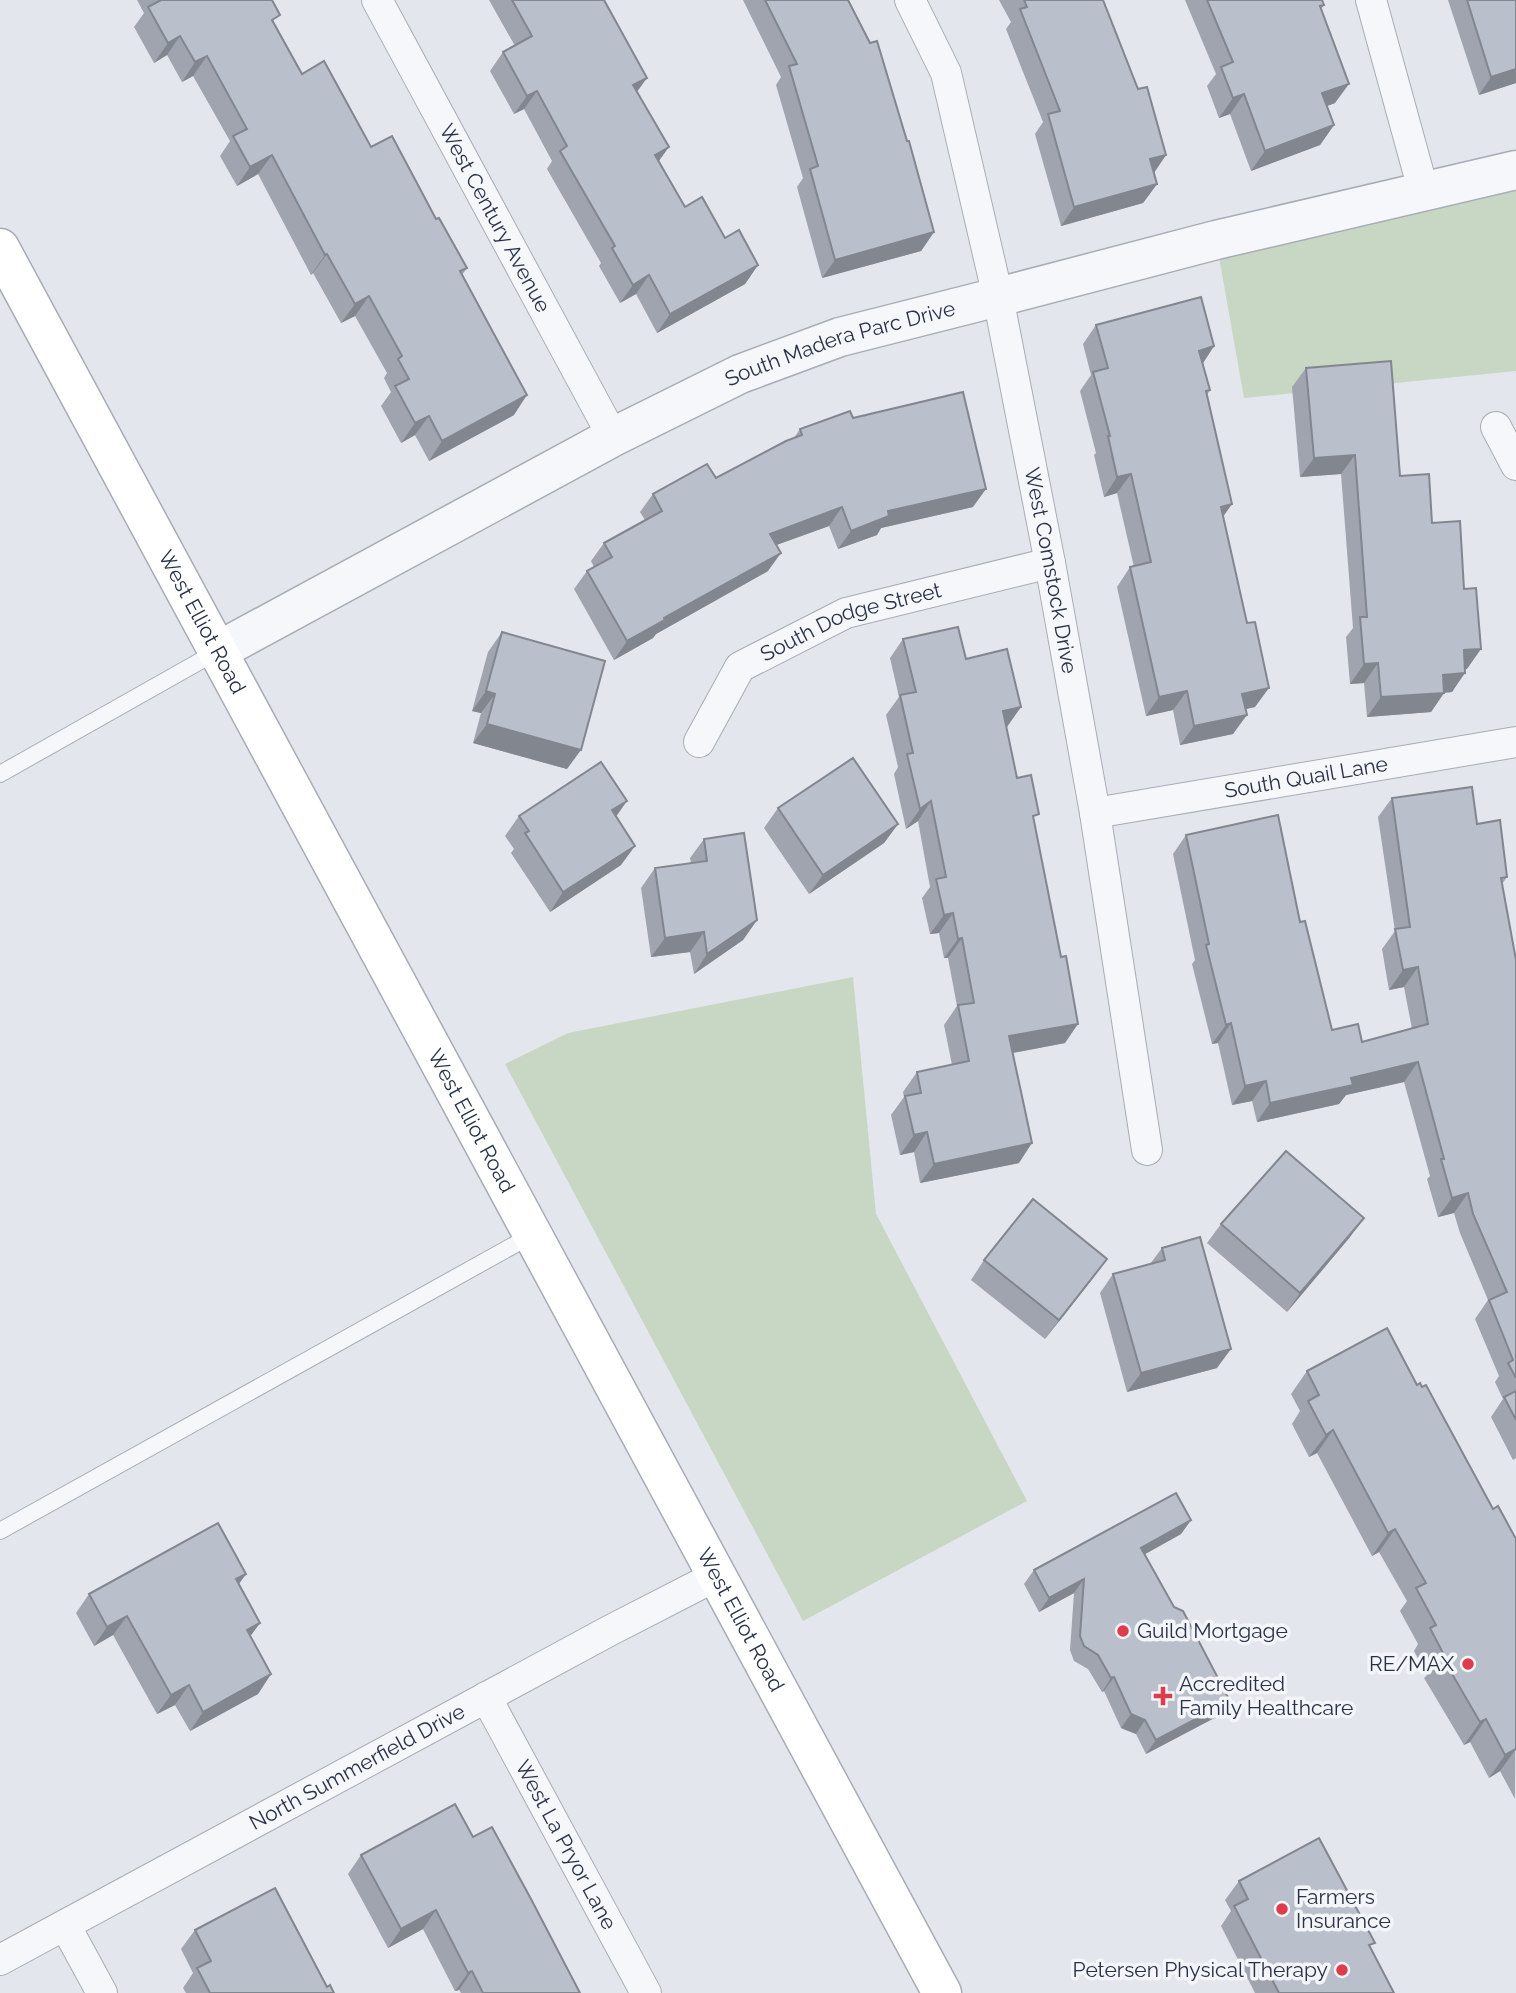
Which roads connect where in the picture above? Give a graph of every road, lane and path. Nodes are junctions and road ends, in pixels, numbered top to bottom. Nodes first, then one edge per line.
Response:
1 (377, 0) edge
2 (910, 0) edge
3 (1371, 0) edge
4 (1516, 170) edge
5 (1424, 192) junction
6 (0, 248) edge
7 (998, 298) junction
8 (1496, 427) dead end
9 (613, 437) junction
10 (1516, 465) edge
11 (1050, 563) junction
12 (218, 651) junction
13 (699, 742) dead end
14 (1516, 742) edge
15 (0, 774) edge
16 (1095, 813) junction
17 (1147, 1150) dead end
18 (532, 1235) junction
19 (0, 1531) edge
20 (716, 1576) junction
21 (486, 1697) junction
22 (65, 1924) junction
23 (0, 1960) edge
24 (102, 1993) edge
25 (646, 1993) edge
26 (942, 1993) edge

1 - 9 street, West Century Avenue
2 - 7 street, West Comstock Drive
3 - 5 street
4 - 5 street, South Madera Parc Drive
5 - 7 street, South Madera Parc Drive
6 - 12 main road, West Elliot Road
7 - 9 street, South Madera Parc Drive
7 - 11 street, West Comstock Drive
8 - 10 street
9 - 12 street, South Madera Parc Drive
11 - 13 street, South Dodge Street
11 - 16 street, West Comstock Drive
12 - 15 lane
12 - 18 main road, West Elliot Road
14 - 16 street, South Quail Lane
16 - 17 street, West Comstock Drive
18 - 19 lane
18 - 20 main road, West Elliot Road
20 - 21 street, North Summerfield Drive
20 - 26 main road, West Elliot Road
21 - 22 street, North Summerfield Drive
21 - 25 street, West La Pryor Lane
22 - 23 street, North Summerfield Drive
22 - 24 street

